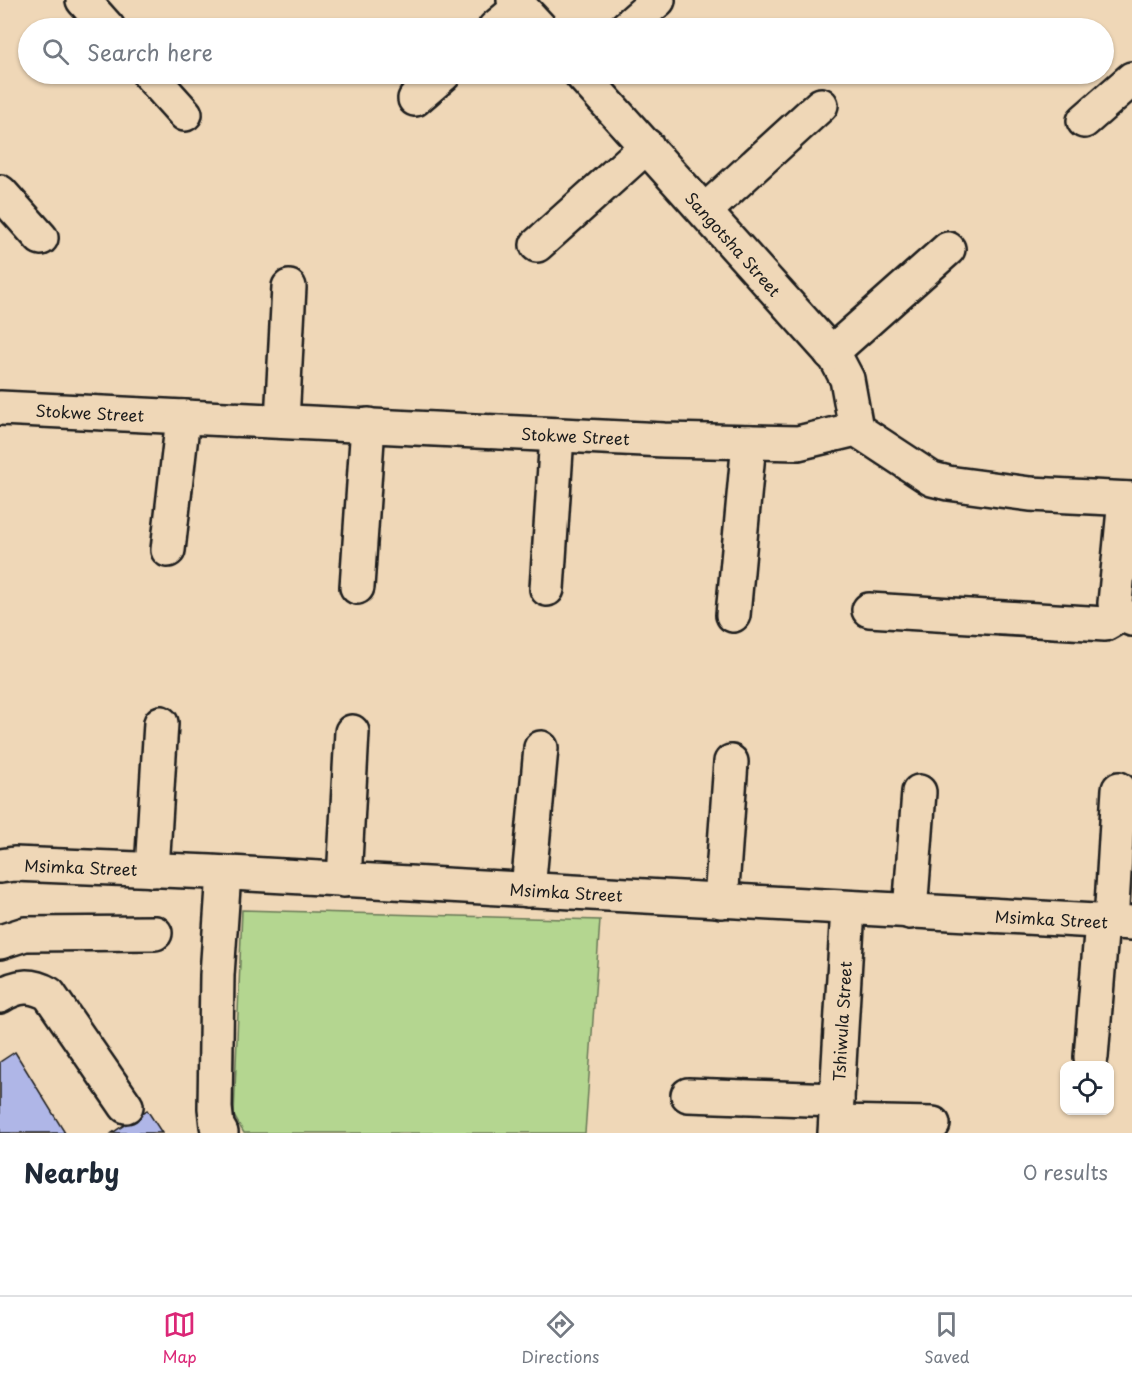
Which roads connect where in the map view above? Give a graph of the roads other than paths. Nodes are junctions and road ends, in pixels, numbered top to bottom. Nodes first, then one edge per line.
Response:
1 (83, 0) edge
2 (658, 0) edge
3 (99, 18) edge
4 (637, 18) edge
5 (1132, 79) edge
6 (158, 84) edge
7 (432, 84) edge
8 (590, 84) edge
9 (414, 99) dead end
10 (821, 105) dead end
11 (185, 114) dead end
12 (1084, 121) dead end
13 (647, 146) junction
14 (0, 192) edge
15 (705, 211) junction
16 (41, 238) dead end
17 (537, 245) dead end
18 (948, 249) dead end
19 (289, 287) dead end
20 (831, 353) junction
21 (0, 408) edge
22 (183, 417) junction
23 (282, 422) junction
24 (368, 425) junction
25 (856, 429) junction
26 (557, 435) junction
27 (749, 442) junction
28 (1129, 499) edge
29 (168, 550) dead end
30 (357, 587) dead end
31 (547, 589) dead end
32 (869, 610) dead end
33 (733, 615) dead end
34 (1125, 616) edge
35 (161, 723) dead end
36 (352, 732) dead end
37 (541, 748) dead end
38 (731, 762) dead end
39 (1119, 789) dead end
40 (919, 792) dead end
41 (0, 866) edge
42 (152, 870) junction
43 (224, 873) junction
44 (344, 879) junction
45 (528, 890) junction
46 (721, 901) junction
47 (849, 908) junction
48 (910, 912) junction
49 (1115, 922) edge
50 (155, 933) dead end
51 (0, 942) edge
52 (0, 996) edge
53 (1090, 1057) dead end
54 (688, 1095) dead end
55 (126, 1106) dead end
56 (836, 1118) edge
57 (933, 1124) dead end
58 (221, 1133) edge

1 - 3 street
2 - 4 street
5 - 12 street
6 - 11 street
7 - 9 street
8 - 13 street, Sangotsha Street
10 - 15 street
13 - 15 street, Sangotsha Street
13 - 17 street
14 - 16 street
15 - 20 street, Sangotsha Street
18 - 20 street
19 - 23 street
20 - 25 street, Sangotsha Street
21 - 22 street, Stokwe Street
22 - 23 street, Stokwe Street
22 - 29 street
23 - 24 street, Stokwe Street
24 - 26 street, Stokwe Street
24 - 30 street
25 - 27 street, Stokwe Street
25 - 28 street
26 - 27 street, Stokwe Street
26 - 31 street
27 - 33 street
28 - 34 street
32 - 34 street
35 - 42 street
36 - 44 street
37 - 45 street
38 - 46 street
39 - 49 street
40 - 48 street
41 - 42 street, Msimka Street
42 - 43 street, Msimka Street
43 - 44 street, Msimka Street
43 - 58 street
44 - 45 street, Msimka Street
45 - 46 street, Msimka Street
46 - 47 street, Msimka Street
47 - 48 street, Msimka Street
47 - 56 street, Tshiwula Street
48 - 49 street, Msimka Street
49 - 53 street
50 - 51 street
52 - 55 street
54 - 56 street
56 - 57 street

